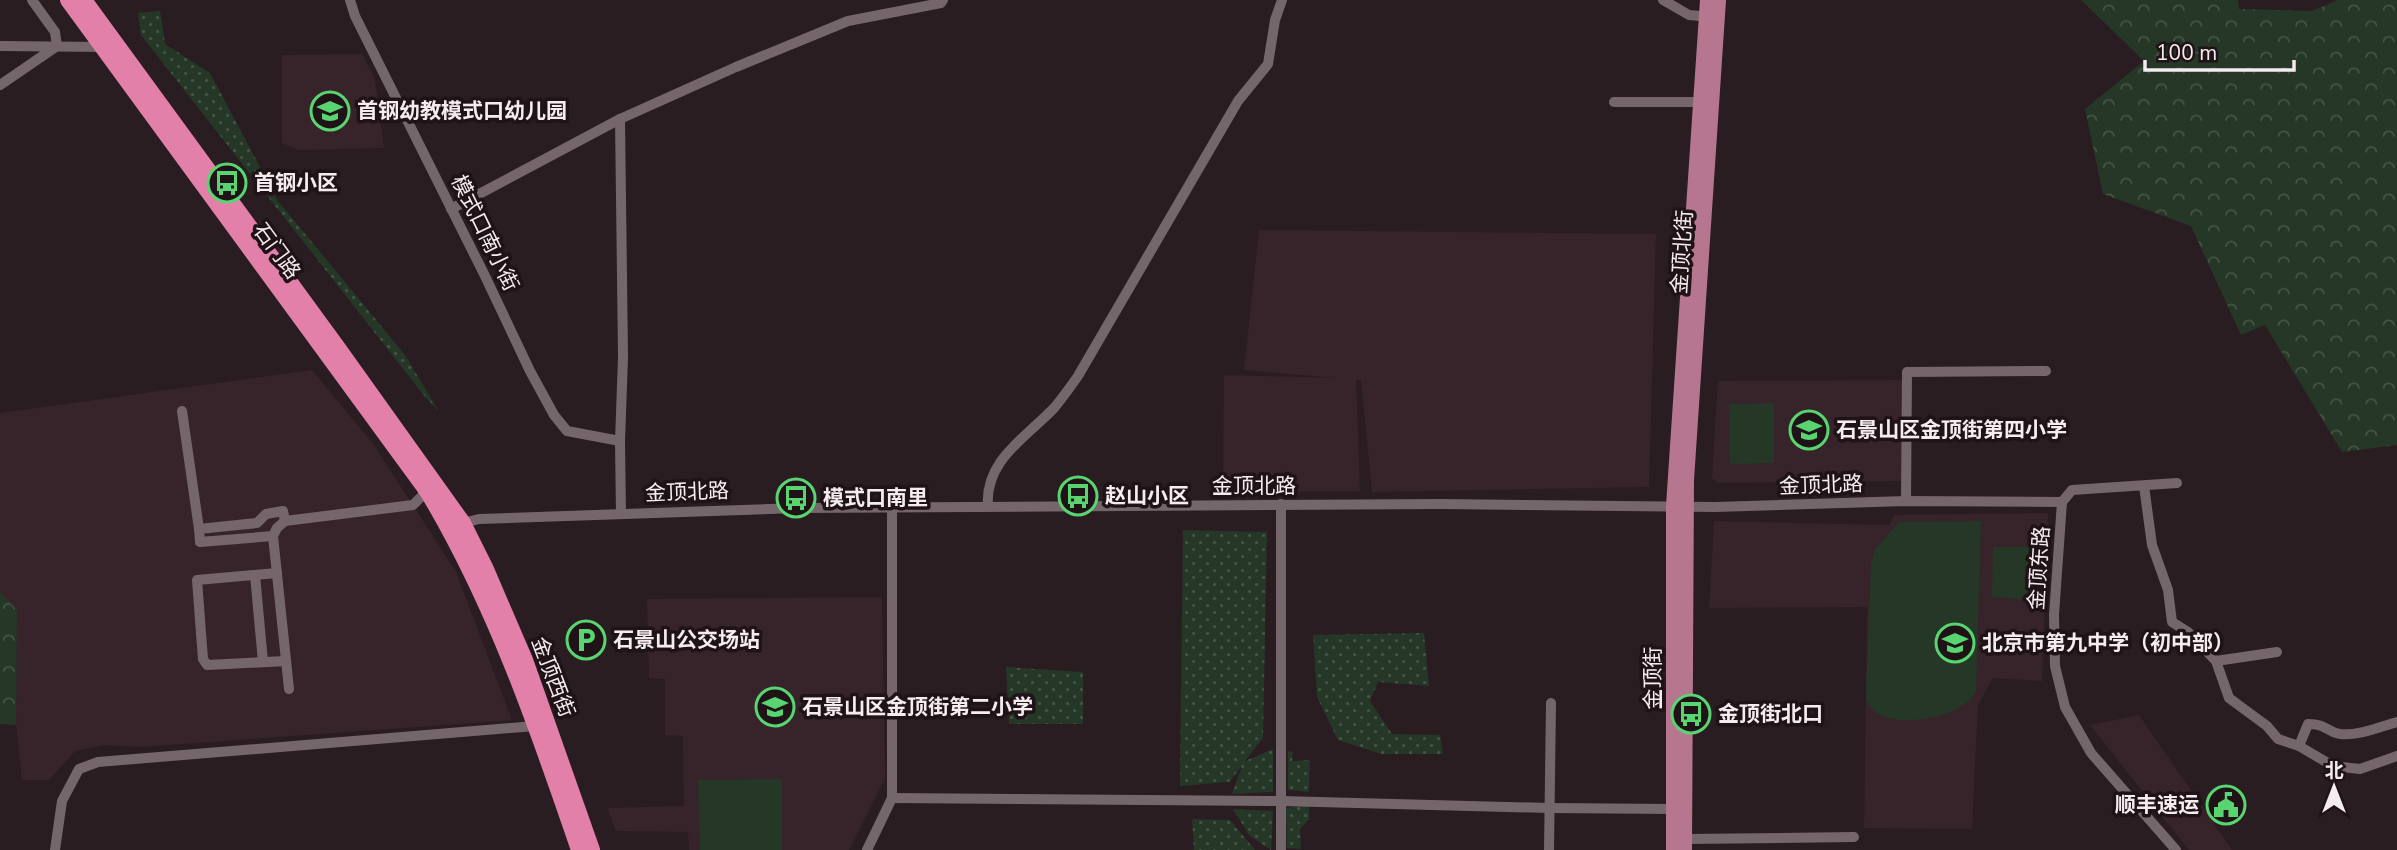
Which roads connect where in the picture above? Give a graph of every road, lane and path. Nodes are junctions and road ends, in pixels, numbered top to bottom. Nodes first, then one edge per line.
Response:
1 (32, 0) edge
2 (68, 0) edge
3 (84, 0) edge
4 (349, 0) edge
5 (943, 0) edge
6 (1282, 0) edge
7 (1663, 0) edge
8 (1707, 0) edge
9 (1719, 0) edge
10 (1712, 17) junction
11 (0, 46) edge
12 (58, 46) junction
13 (109, 47) junction
14 (0, 85) edge
15 (1614, 102) dead end
16 (1700, 102) junction
17 (620, 119) junction
18 (451, 209) junction
19 (2046, 371) dead end
20 (182, 411) dead end
21 (620, 441) junction
22 (2177, 483) dead end
23 (2144, 486) junction
24 (427, 491) junction
25 (1906, 501) junction
26 (2062, 502) junction
27 (1281, 505) junction
28 (1680, 506) junction
29 (892, 507) junction
30 (988, 507) junction
31 (621, 514) junction
32 (285, 521) junction
33 (456, 526) junction
34 (199, 529) junction
35 (273, 536) junction
36 (276, 573) junction
37 (255, 575) junction
38 (2277, 652) dead end
39 (286, 661) junction
40 (2216, 661) junction
41 (263, 662) junction
42 (289, 689) dead end
43 (1551, 703) dead end
44 (2397, 722) edge
45 (535, 726) junction
46 (2299, 746) junction
47 (2397, 756) edge
48 (892, 798) junction
49 (1281, 802) junction
50 (1549, 808) junction
51 (1673, 808) junction
52 (1854, 837) dead end
53 (1686, 844) edge
54 (55, 850) edge
55 (579, 850) edge
56 (592, 850) edge
57 (867, 850) edge
58 (1281, 850) edge
59 (1549, 850) edge
60 (1673, 850) edge
61 (2176, 850) edge

1 - 12 street
2 - 13 highway, 石门路
3 - 13 highway, 石门路
4 - 18 street, 模式口南小街
5 - 17 street
6 - 30 street
7 - 10 street
8 - 10 main road, 金顶北街
9 - 10 main road, 金顶北街
10 - 16 main road, 金顶北街
10 - 28 main road, 金顶北街
11 - 12 street
12 - 13 street
12 - 14 street
13 - 24 highway, 石门路
13 - 33 highway, 石门路
15 - 16 street
16 - 28 main road, 金顶北街
17 - 18 street
17 - 21 street
18 - 21 street, 模式口南小街
19 - 25 street
20 - 34 street
21 - 31 street
22 - 23 street
23 - 26 street
23 - 40 street
24 - 32 street
24 - 33 highway, 石门路
25 - 26 street, 金顶北路
25 - 28 street, 金顶北路
26 - 61 street, 金顶东路
27 - 28 street, 金顶北路
27 - 30 street, 金顶北路
27 - 49 street
28 - 51 main road, 金顶街
28 - 53 main road, 金顶街
29 - 30 street, 金顶北路
29 - 31 street, 金顶北路
29 - 48 street
31 - 33 street, 金顶北路
32 - 34 street
32 - 35 street
33 - 45 highway, 金顶西街
33 - 56 highway, 金顶西街
34 - 35 street
35 - 36 street
36 - 37 street
36 - 39 street
37 - 41 street
37 - 41 street
38 - 40 street
39 - 41 street
39 - 42 street
40 - 46 street
43 - 50 street
44 - 46 street
45 - 54 street
45 - 55 highway, 金顶西街
46 - 47 street
48 - 49 street
48 - 57 street
49 - 50 street
49 - 58 street
50 - 51 street
50 - 59 street
51 - 60 main road, 金顶街
52 - 53 street

